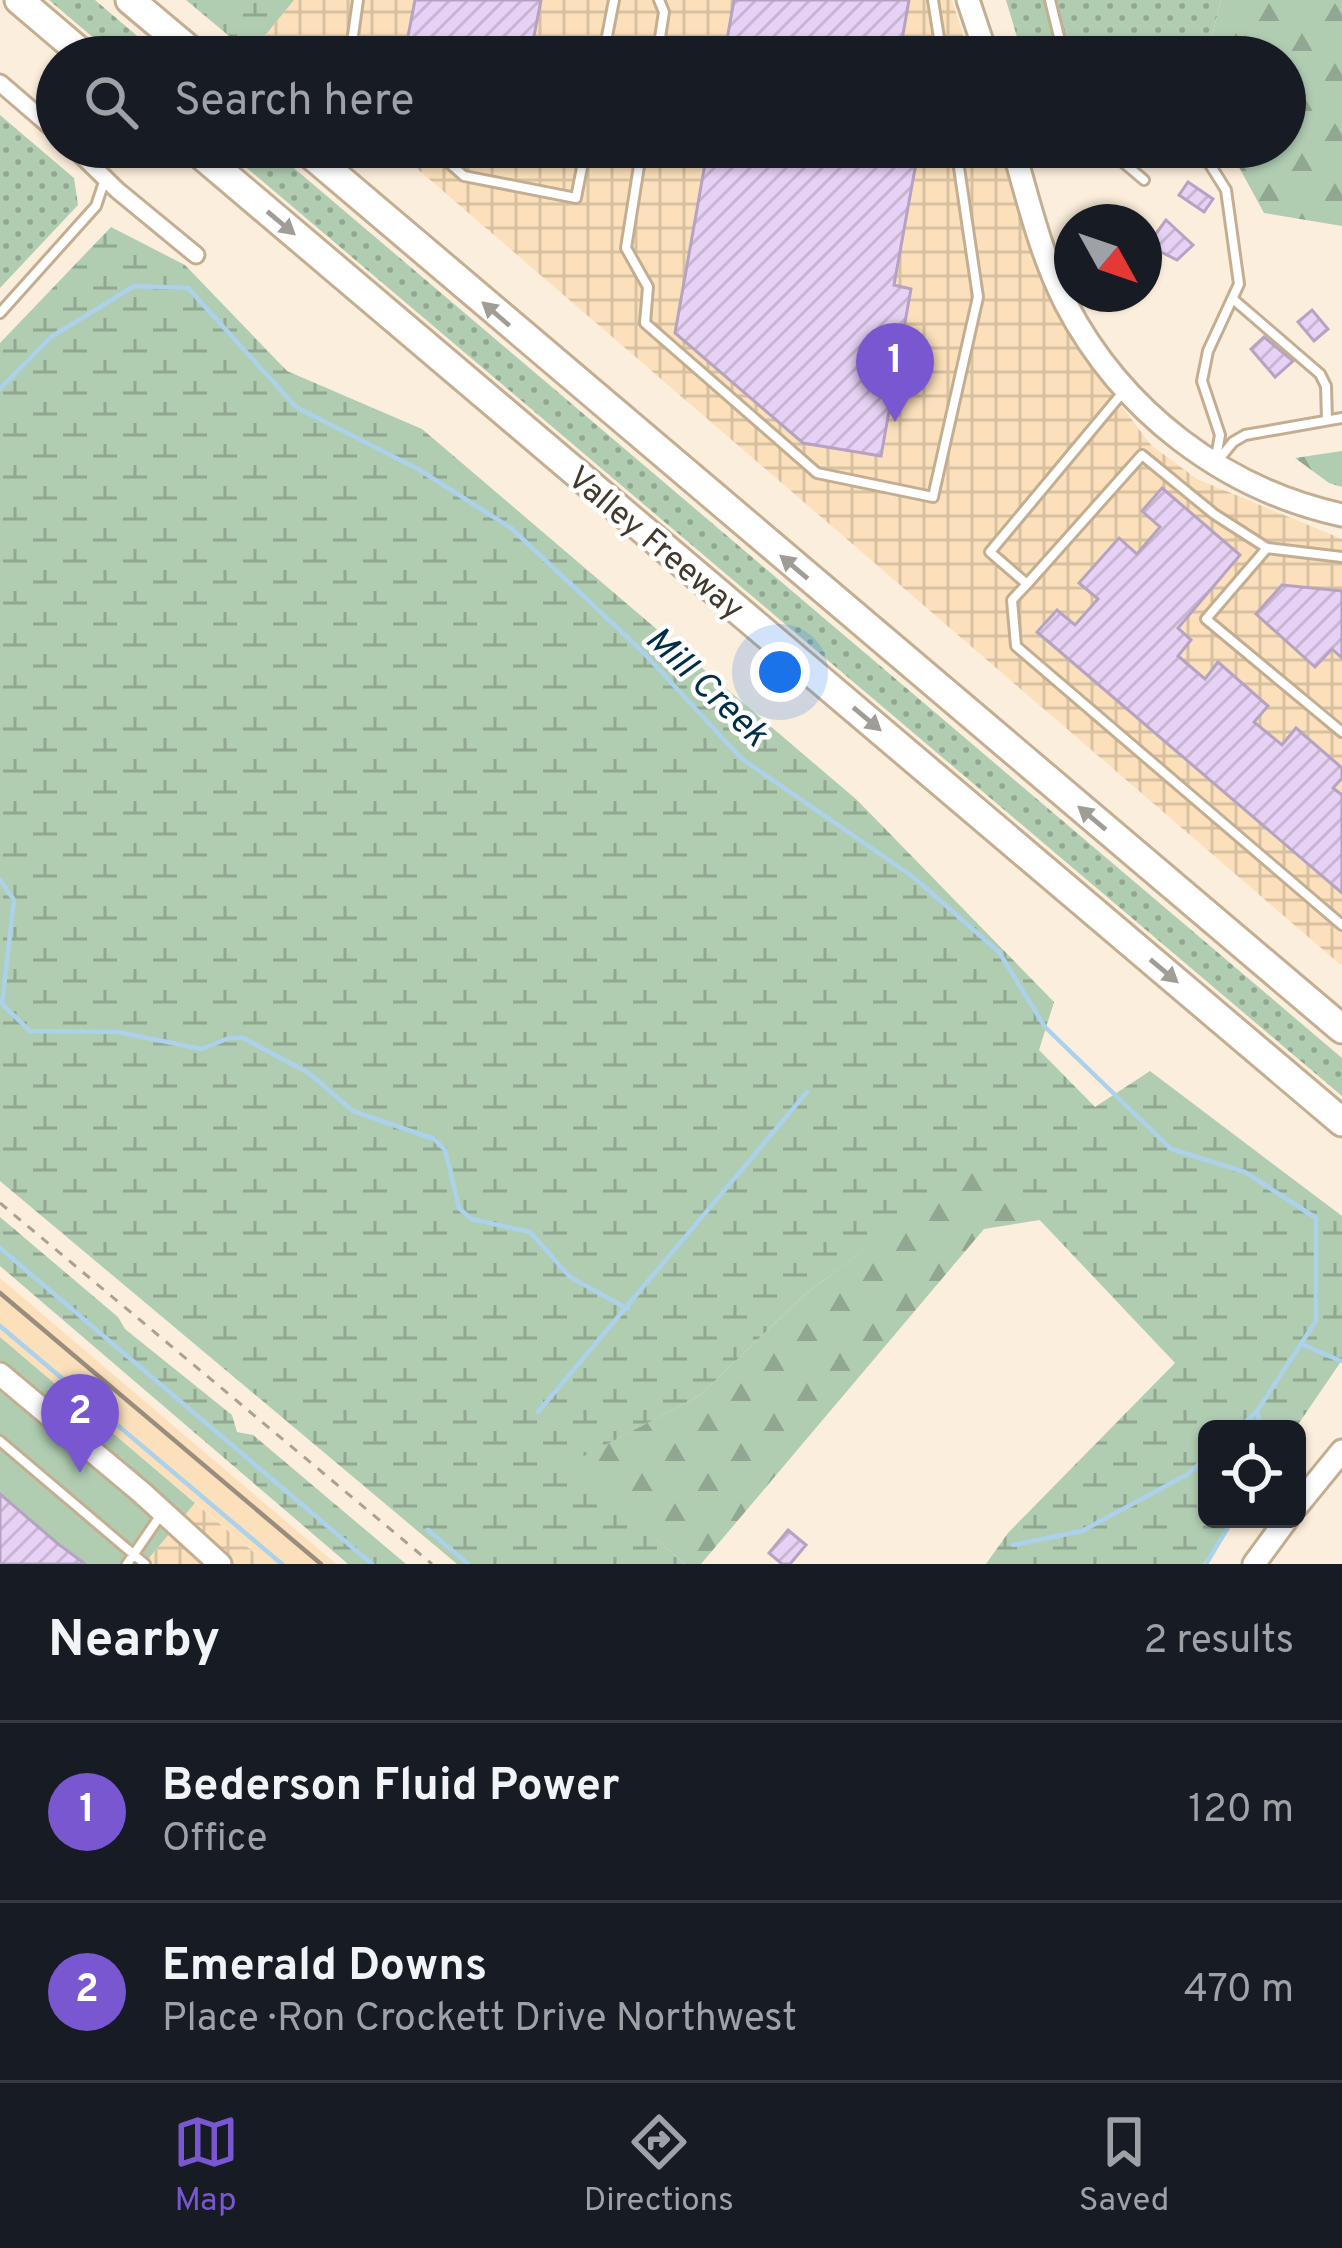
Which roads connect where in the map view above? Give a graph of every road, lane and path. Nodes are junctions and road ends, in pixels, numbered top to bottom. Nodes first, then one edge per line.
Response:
1 (19, 0) edge
2 (130, 0) edge
3 (358, 0) edge
4 (614, 0) edge
5 (659, 0) edge
6 (934, 0) edge
7 (968, 0) edge
8 (1050, 0) edge
9 (61, 36) edge
10 (173, 36) edge
11 (353, 36) edge
12 (607, 36) edge
13 (660, 36) edge
14 (939, 36) edge
15 (980, 36) edge
16 (1059, 36) edge
17 (0, 83) edge
18 (36, 114) edge
19 (95, 168) edge
20 (217, 168) edge
21 (327, 168) edge
22 (455, 168) edge
23 (582, 168) edge
24 (639, 168) edge
25 (959, 168) edge
26 (1019, 168) edge
27 (1131, 168) edge
28 (1212, 168) edge
29 (105, 178) junction
30 (1144, 179) dead end
31 (196, 255) dead end
32 (1233, 299) junction
33 (0, 313) edge
34 (1125, 389) junction
35 (1342, 418) edge
36 (1328, 421) junction
37 (1215, 464) junction
38 (1342, 515) edge
39 (1267, 548) junction
40 (1342, 557) edge
41 (1027, 584) junction
42 (1342, 732) edge
43 (1340, 920) edge
44 (1342, 1029) edge
45 (1342, 1122) edge
46 (0, 1203) edge
47 (0, 1374) edge
48 (0, 1441) edge
49 (1342, 1451) edge
50 (1306, 1495) edge
51 (164, 1511) junction
52 (1280, 1528) edge
53 (134, 1555) junction
54 (127, 1564) edge
55 (145, 1564) edge
56 (220, 1564) edge
57 (432, 1564) edge
58 (1254, 1564) edge

1 - 9 highway
2 - 10 highway
3 - 11 lane
4 - 12 lane
5 - 13 lane
6 - 14 lane
7 - 15 main road
8 - 16 lane
17 - 18 street
19 - 29 street
20 -> 45 highway, Valley Freeway
44 -> 21 highway
22 - 23 lane
24 - 25 lane
26 - 34 main road
27 - 30 lane
28 - 32 lane
29 - 31 street
29 - 33 lane
32 - 36 lane
32 - 37 lane
34 - 37 main road
34 - 41 lane
35 - 36 lane
36 - 37 lane
37 - 38 main road
39 - 40 lane
39 - 41 lane
39 - 42 lane
41 - 43 lane
46 - 57 path
47 - 51 main road
48 - 53 lane
49 - 50 main road
51 - 53 lane
51 - 56 main road
52 - 58 main road
53 - 54 lane
53 - 55 lane

